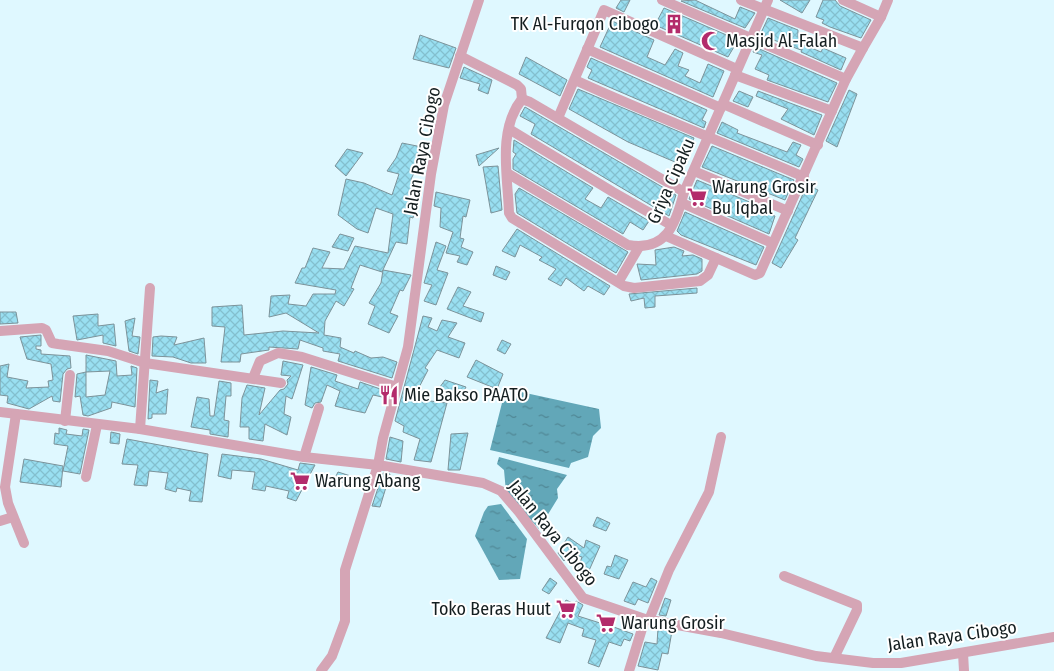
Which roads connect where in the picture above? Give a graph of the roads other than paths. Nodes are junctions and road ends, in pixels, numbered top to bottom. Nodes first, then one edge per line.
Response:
1 (479, 0) edge
2 (608, 0) edge
3 (662, 0) edge
4 (741, 0) edge
5 (843, 0) edge
6 (888, 0) edge
7 (766, 5) edge
8 (604, 10) junction
9 (881, 17) junction
10 (752, 39) junction
11 (863, 48) junction
12 (587, 49) junction
13 (460, 56) junction
14 (736, 72) junction
15 (575, 80) junction
16 (846, 80) junction
17 (522, 100) junction
18 (722, 106) junction
19 (832, 111) junction
20 (558, 118) junction
21 (509, 129) junction
22 (710, 136) junction
23 (818, 145) junction
24 (694, 170) junction
25 (507, 173) junction
26 (804, 176) junction
27 (684, 192) junction
28 (682, 203) junction
29 (788, 212) junction
30 (671, 225) junction
31 (666, 236) junction
32 (772, 244) junction
33 (639, 247) junction
34 (716, 258) junction
35 (618, 281) junction
36 (150, 288) dead end
37 (0, 331) edge
38 (145, 363) junction
39 (70, 375) dead end
40 (253, 378) junction
41 (281, 383) dead end
42 (397, 387) junction
43 (319, 408) dead end
44 (0, 412) edge
45 (16, 414) junction
46 (65, 421) junction
47 (97, 425) junction
48 (140, 429) junction
49 (721, 437) dead end
50 (304, 457) junction
51 (378, 465) junction
52 (86, 477) dead end
53 (13, 516) junction
54 (0, 521) edge
55 (24, 543) dead end
56 (784, 576) dead end
57 (647, 620) junction
58 (1054, 637) edge
59 (963, 653) junction
60 (834, 658) junction
61 (880, 667) edge
62 (321, 671) edge
63 (629, 671) edge
64 (964, 671) edge

1 - 13 street, Jalan Raya Cibogo
2 - 8 street
3 - 10 street
4 - 7 street
5 - 9 street
6 - 9 street
7 - 10 street, Griya Cipaku
7 - 11 street
8 - 12 street
8 - 14 street
9 - 11 street
10 - 14 street, Griya Cipaku
10 - 16 street
11 - 16 street
12 - 15 street
12 - 18 street
13 - 17 street
13 - 42 street, Jalan Raya Cibogo
14 - 18 street, Griya Cipaku
14 - 19 street
15 - 20 street
15 - 22 street
16 - 19 street
17 - 20 street
17 - 21 street
18 - 22 street, Griya Cipaku
18 - 23 street
19 - 23 street
20 - 27 street
21 - 25 street
21 - 30 street
22 - 24 street, Griya Cipaku
22 - 26 street
23 - 26 street
24 - 27 street, Griya Cipaku
24 - 29 street
25 - 33 street
25 - 35 street
26 - 29 street
27 - 28 street, Griya Cipaku
28 - 30 street, Griya Cipaku
28 - 32 street
29 - 32 street
30 - 31 street, Griya Cipaku
31 - 33 street, Griya Cipaku
31 - 34 street
32 - 34 street
33 - 35 street
34 - 35 street
36 - 38 street
37 - 38 street
38 - 40 street
38 - 48 street
39 - 46 street
40 - 41 street
40 - 42 street
42 - 51 street, Jalan Raya Cibogo
43 - 50 street
44 - 45 street
45 - 46 street
45 - 53 street
46 - 47 street
47 - 48 street
47 - 52 street
48 - 50 street
49 - 57 street
50 - 51 street
51 - 57 street, Jalan Raya Cibogo
51 - 62 street
53 - 54 street
53 - 55 street
56 - 60 street
57 - 60 street, Jalan Raya Cibogo
57 - 63 street
58 - 59 street, Jalan Raya Cibogo
59 - 61 street, Jalan Raya Cibogo
59 - 64 street
60 - 61 street, Jalan Raya Cibogo

